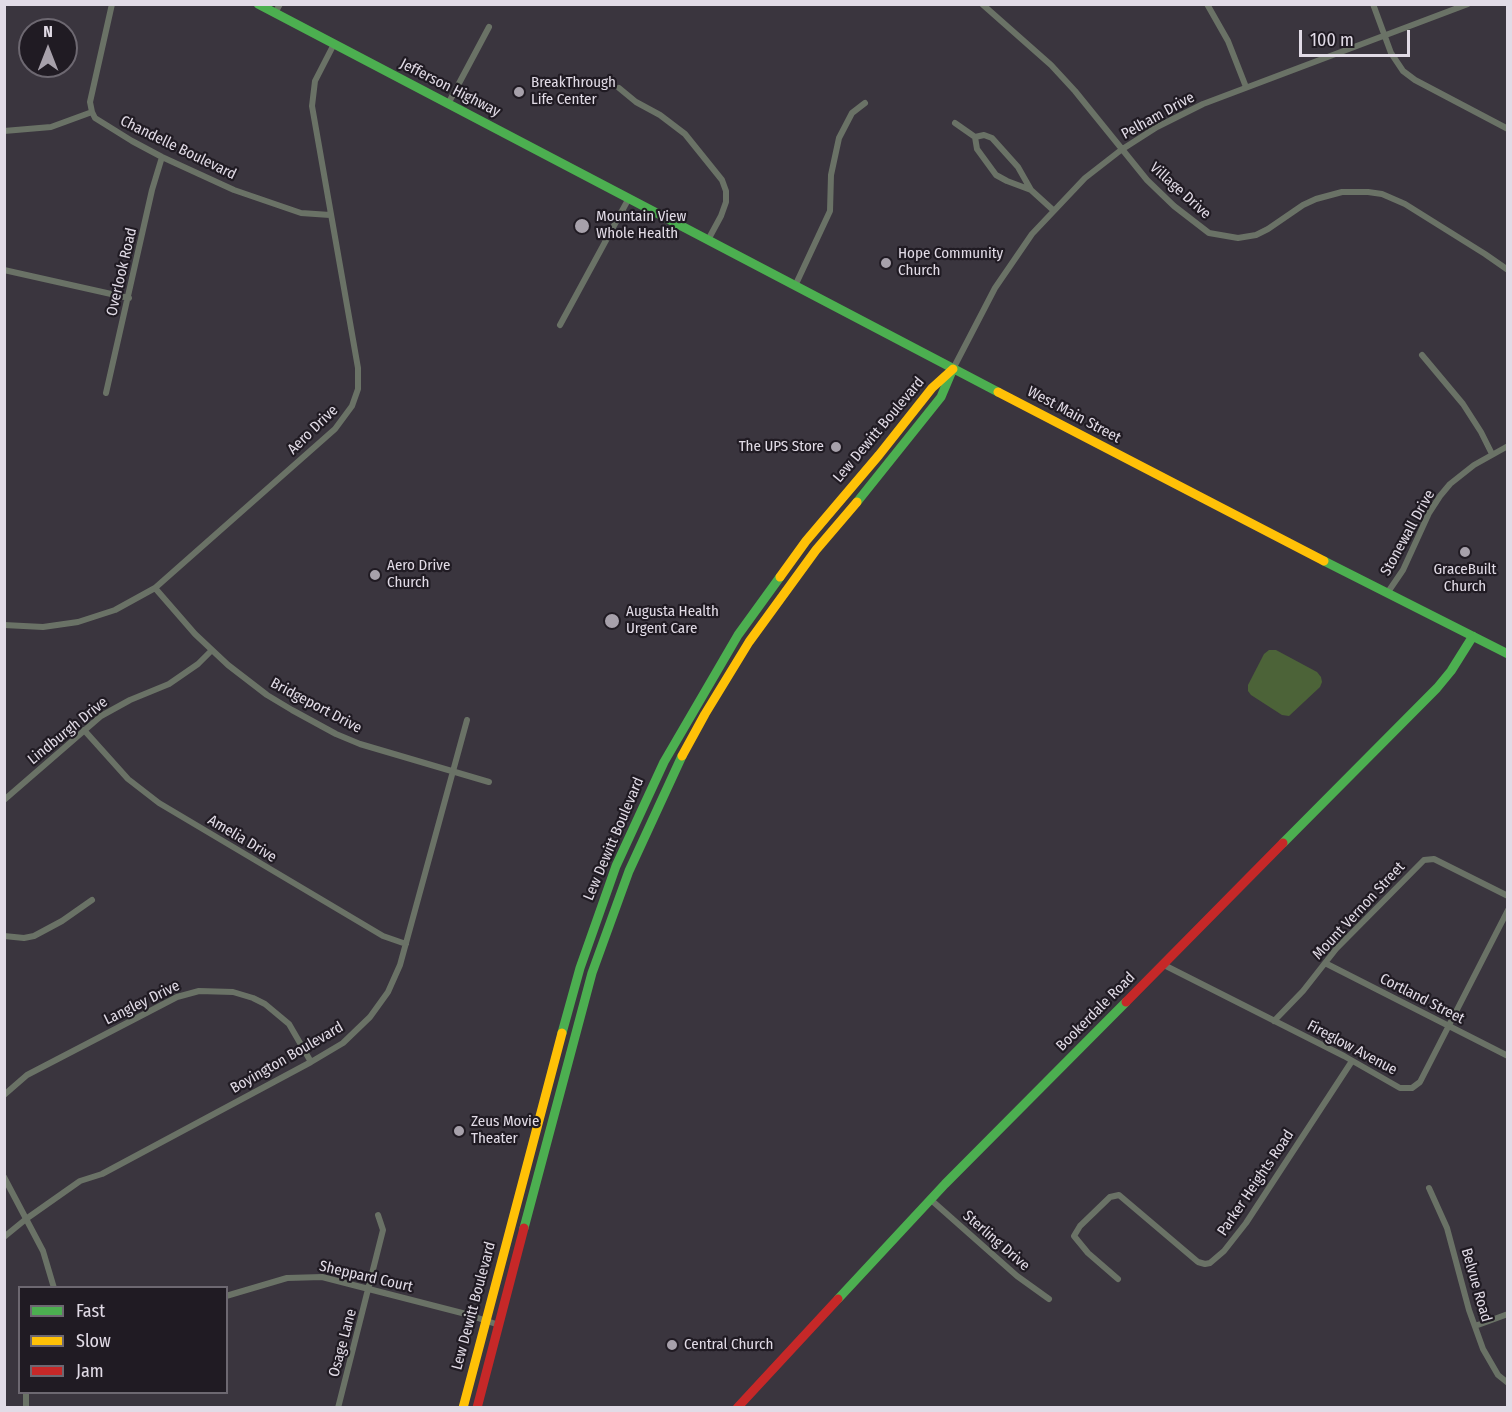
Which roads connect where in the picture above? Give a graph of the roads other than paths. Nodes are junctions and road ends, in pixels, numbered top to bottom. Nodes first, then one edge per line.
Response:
1 (112, 4) edge
2 (258, 4) edge
3 (982, 4) edge
4 (1207, 4) edge
5 (1373, 4) edge
6 (1468, 4) edge
7 (278, 9) edge
8 (489, 27) dead end
9 (1385, 36) junction
10 (334, 44) junction
11 (1246, 87) junction
12 (619, 88) dead end
13 (865, 103) dead end
14 (448, 104) junction
15 (92, 112) junction
16 (955, 123) dead end
17 (1508, 129) edge
18 (4, 131) edge
19 (975, 136) junction
20 (1121, 150) junction
21 (162, 157) junction
22 (1031, 190) junction
23 (629, 198) junction
24 (1053, 210) junction
25 (330, 215) junction
26 (708, 240) junction
27 (4, 270) edge
28 (1508, 270) edge
29 (795, 286) junction
30 (129, 298) junction
31 (560, 325) dead end
32 (1422, 355) dead end
33 (953, 369) junction
34 (106, 393) dead end
35 (1505, 447) edge
36 (1492, 454) junction
37 (1508, 454) edge
38 (155, 588) junction
39 (1388, 592) junction
40 (4, 625) edge
41 (1473, 636) junction
42 (212, 650) junction
43 (1508, 654) edge
44 (467, 720) dead end
45 (84, 730) junction
46 (453, 772) junction
47 (489, 782) dead end
48 (4, 800) edge
49 (1508, 896) edge
50 (92, 900) dead end
51 (1508, 910) edge
52 (4, 936) edge
53 (406, 944) junction
54 (1325, 963) junction
55 (1164, 965) junction
56 (580, 969) junction
57 (592, 973) junction
58 (1274, 1021) junction
59 (1448, 1026) junction
60 (1508, 1056) edge
61 (1352, 1061) junction
62 (311, 1062) junction
63 (4, 1095) edge
64 (4, 1177) edge
65 (1429, 1188) dead end
66 (930, 1199) junction
67 (378, 1215) dead end
68 (26, 1219) junction
69 (4, 1237) edge
70 (1118, 1280) dead end
71 (54, 1286) edge
72 (370, 1289) junction
73 (228, 1295) edge
74 (1049, 1299) dead end
75 (1508, 1314) edge
76 (484, 1322) junction
77 (499, 1325) junction
78 (1475, 1326) junction
79 (1508, 1383) edge
80 (338, 1407) edge
81 (463, 1407) edge
82 (477, 1407) edge
83 (737, 1407) edge

1 - 15 street
2 - 7 main road, Jefferson Highway
3 - 20 street, Village Drive
4 - 11 street
5 - 9 street
6 - 9 street, Pelham Drive
7 - 10 main road, Jefferson Highway
8 - 14 street
9 - 11 street, Pelham Drive
9 - 17 street
10 - 14 main road, Jefferson Highway
10 - 25 street, Aero Drive
11 - 20 street, Pelham Drive
12 - 26 street
13 - 29 street
14 - 23 main road, Jefferson Highway
15 - 18 street
15 - 21 street, Chandelle Boulevard
16 - 19 street
19 - 22 street
19 - 22 street
20 - 24 street, Pelham Drive
20 - 28 street, Village Drive
21 - 25 street, Chandelle Boulevard
21 - 30 street, Overlook Road
22 - 24 street
23 - 26 main road, West Main Street
23 - 31 street
24 - 33 street, Pelham Drive
25 - 38 street, Aero Drive
26 - 29 main road, West Main Street
27 - 30 street
29 - 33 main road, West Main Street
30 - 34 street, Overlook Road
32 - 36 street
33 - 39 main road, West Main Street
33 - 56 main road, Lew Dewitt Boulevard
33 - 57 main road, Lew Dewitt Boulevard
35 - 36 street, Stonewall Drive
35 - 37 street
36 - 39 street, Stonewall Drive
38 - 40 street, Aero Drive
38 - 42 street
39 - 41 main road, West Main Street
41 - 43 main road, West Main Street
41 - 55 main road, Bookerdale Road
42 - 45 street, Lindburgh Drive
42 - 46 street, Bridgeport Drive
44 - 46 street, Boyington Boulevard
45 - 48 street, Lindburgh Drive
45 - 53 street, Amelia Drive
46 - 47 street, Bridgeport Drive
46 - 53 street, Boyington Boulevard
49 - 54 street, Mount Vernon Street
50 - 52 street
51 - 59 street, Fireglow Avenue
53 - 62 street, Boyington Boulevard
54 - 58 street, Mount Vernon Street
54 - 59 street, Cortland Street
55 - 58 street, Fireglow Avenue
55 - 66 main road, Bookerdale Road
56 - 57 street
56 - 76 main road, Lew Dewitt Boulevard
57 - 77 main road, Lew Dewitt Boulevard
58 - 61 street, Fireglow Avenue
59 - 60 street, Cortland Street
59 - 61 street, Fireglow Avenue
61 - 70 street, Parker Heights Road
62 - 63 street, Langley Drive
62 - 68 street, Boyington Boulevard
64 - 68 street
65 - 78 street, Belvue Road
66 - 74 street, Sterling Drive
66 - 83 main road, Bookerdale Road
67 - 72 street, Osage Lane
68 - 69 street, Boyington Boulevard
68 - 71 street
72 - 73 street, Sheppard Court
72 - 76 street, Sheppard Court
72 - 80 street, Osage Lane
75 - 78 street
76 - 77 street, Sheppard Court
76 - 81 main road, Lew Dewitt Boulevard
77 - 82 main road, Lew Dewitt Boulevard
78 - 79 street, Belvue Road

